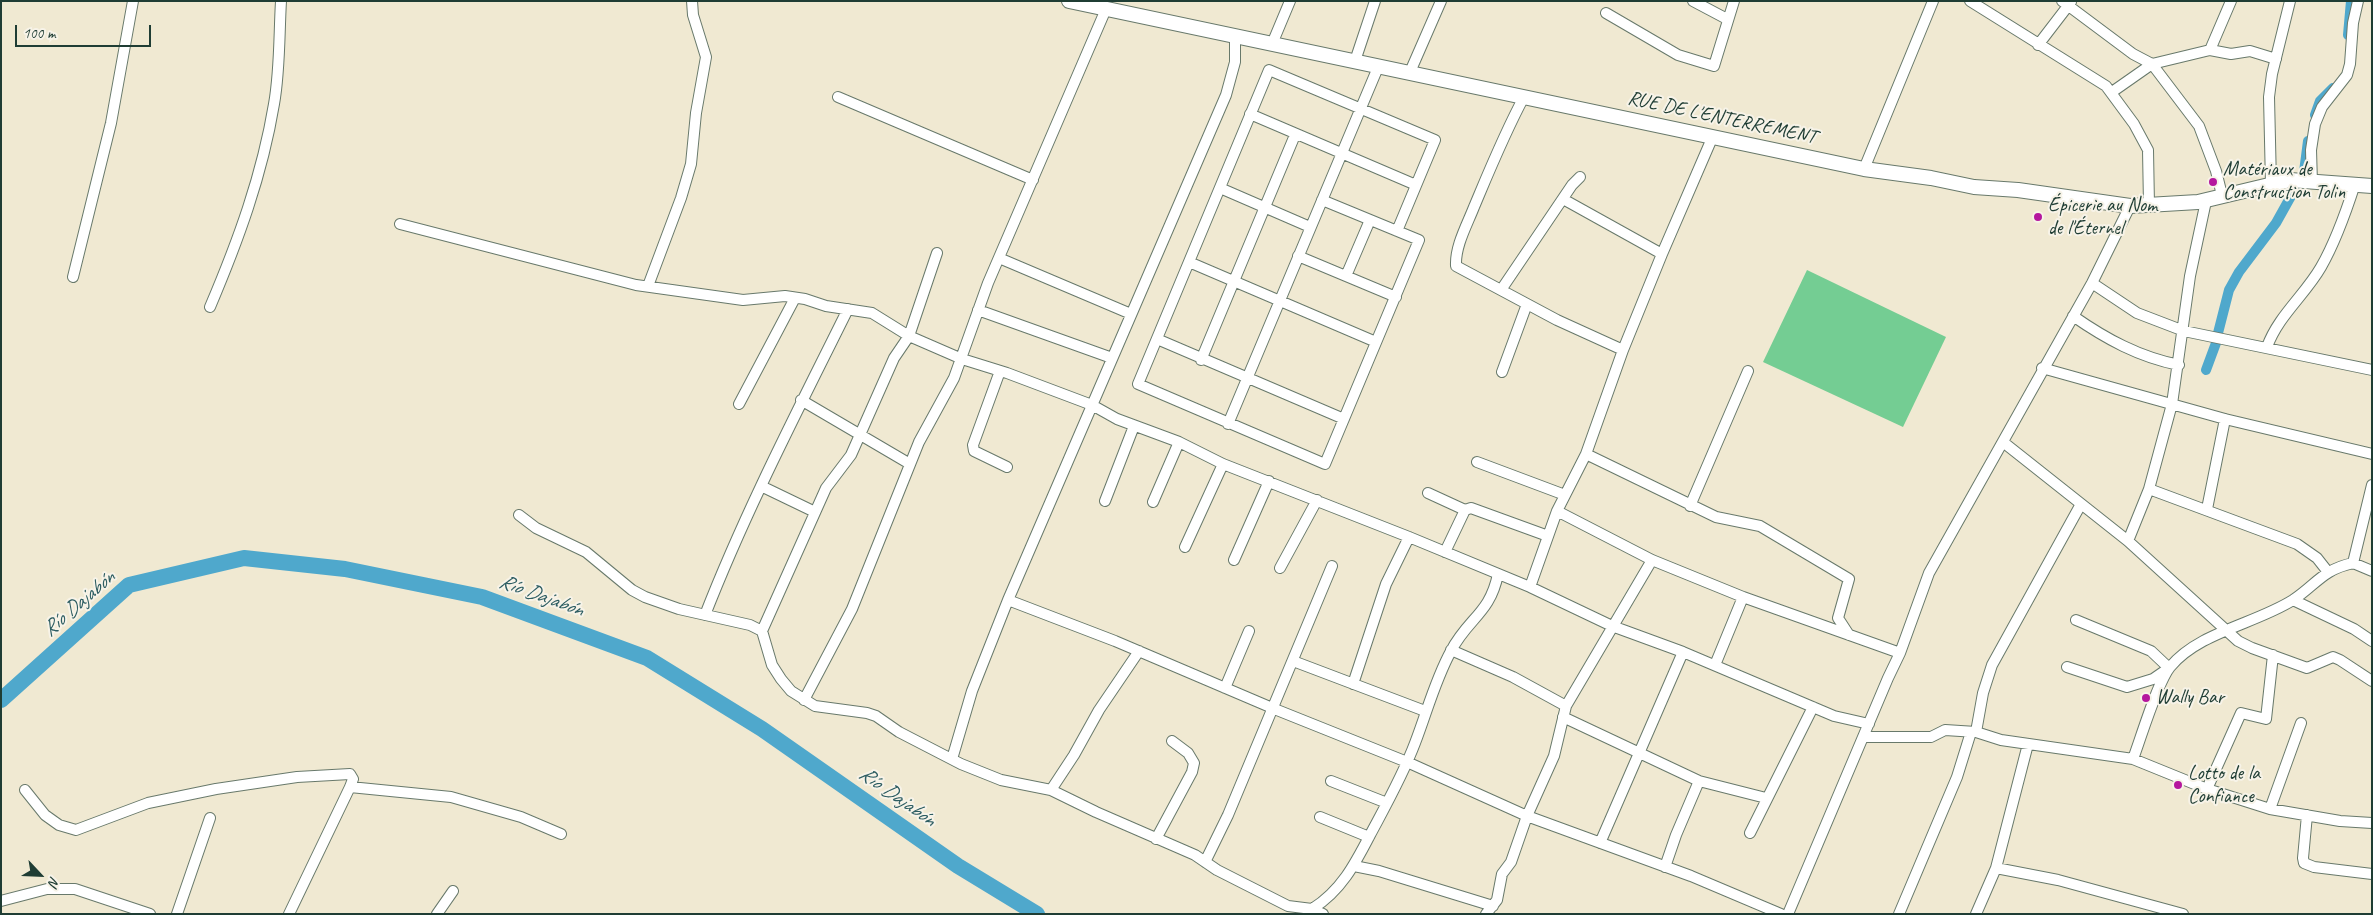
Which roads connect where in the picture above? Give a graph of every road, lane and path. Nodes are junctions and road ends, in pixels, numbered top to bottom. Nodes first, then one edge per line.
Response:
1 (134, 1) edge
2 (281, 1) edge
3 (692, 1) edge
4 (1069, 1) edge
5 (1290, 1) edge
6 (1375, 1) edge
7 (1441, 1) edge
8 (1694, 1) edge
9 (1734, 1) edge
10 (1933, 1) edge
11 (1970, 1) edge
12 (2231, 1) edge
13 (2290, 1) edge
14 (2358, 1) edge
15 (2067, 3) edge
16 (1093, 4) edge
17 (1106, 9) junction
18 (1606, 13) dead end
19 (1727, 19) junction
20 (1235, 36) junction
21 (1272, 44) junction
22 (2038, 45) junction
23 (2210, 50) junction
24 (2276, 59) junction
25 (1355, 61) junction
26 (2152, 64) junction
27 (1379, 65) junction
28 (1410, 72) junction
29 (2112, 92) junction
30 (1524, 96) junction
31 (838, 97) dead end
32 (1360, 109) junction
33 (1250, 114) junction
34 (1295, 134) junction
35 (1713, 136) junction
36 (1341, 154) junction
37 (1864, 169) junction
38 (1580, 177) dead end
39 (1033, 180) junction
40 (2312, 183) junction
41 (2271, 184) junction
42 (2355, 184) junction
43 (1416, 185) junction
44 (2372, 186) edge
45 (1220, 188) junction
46 (2222, 195) junction
47 (1563, 199) junction
48 (1322, 200) junction
49 (2206, 201) junction
50 (2149, 205) junction
51 (2130, 206) junction
52 (1264, 208) junction
53 (1370, 220) junction
54 (400, 224) dead end
55 (1310, 228) junction
56 (1397, 231) junction
57 (937, 253) dead end
58 (1662, 254) junction
59 (1298, 256) junction
60 (999, 258) junction
61 (1189, 262) junction
62 (1346, 276) junction
63 (73, 277) dead end
64 (1233, 282) junction
65 (2092, 283) junction
66 (648, 286) junction
67 (1501, 290) junction
68 (1396, 296) junction
69 (795, 298) junction
70 (1279, 302) junction
71 (1527, 304) junction
72 (210, 307) dead end
73 (848, 309) junction
74 (978, 310) junction
75 (1131, 314) junction
76 (2072, 316) junction
77 (2184, 331) junction
78 (908, 336) junction
79 (1157, 339) junction
80 (1376, 342) junction
81 (2267, 347) junction
82 (1623, 350) junction
83 (1112, 358) junction
84 (962, 359) junction
85 (1201, 360) junction
86 (2179, 365) junction
87 (2042, 368) junction
88 (1000, 370) junction
89 (2372, 370) edge
90 (1748, 371) dead end
91 (1502, 372) dead end
92 (1247, 379) junction
93 (802, 400) junction
94 (739, 404) dead end
95 (2172, 404) junction
96 (1092, 405) junction
97 (1344, 419) junction
98 (2225, 419) junction
99 (1228, 424) junction
100 (1134, 426) junction
101 (860, 435) junction
102 (1179, 442) junction
103 (2003, 442) junction
104 (1586, 454) junction
105 (2372, 454) edge
106 (1478, 462) dead end
107 (910, 464) junction
108 (1222, 464) junction
109 (1006, 467) dead end
110 (1269, 481) junction
111 (2372, 485) edge
112 (761, 486) junction
113 (2149, 489) junction
114 (1428, 493) dead end
115 (1565, 495) junction
116 (1317, 500) junction
117 (1105, 501) dead end
118 (1152, 502) dead end
119 (2081, 504) junction
120 (1690, 506) junction
121 (2207, 509) junction
122 (1465, 510) junction
123 (1557, 511) junction
124 (815, 512) junction
125 (518, 515) dead end
126 (1548, 536) junction
127 (1409, 537) junction
128 (2128, 541) junction
129 (1185, 547) dead end
130 (1445, 552) junction
131 (1234, 560) dead end
132 (1652, 560) junction
133 (2353, 563) junction
134 (1332, 566) dead end
135 (1280, 568) dead end
136 (2372, 571) edge
137 (2328, 572) junction
138 (1498, 574) junction
139 (1530, 587) junction
140 (1743, 597) junction
141 (1008, 600) junction
142 (2293, 600) junction
143 (705, 615) junction
144 (2076, 620) dead end
145 (1612, 626) junction
146 (2226, 630) junction
147 (762, 631) junction
148 (1249, 631) dead end
149 (1849, 635) junction
150 (2372, 641) edge
151 (1451, 650) junction
152 (1139, 651) junction
153 (1683, 652) junction
154 (1900, 653) junction
155 (2274, 655) junction
156 (1293, 661) junction
157 (1715, 665) junction
158 (2067, 667) dead end
159 (2169, 668) junction
160 (2372, 681) edge
161 (1353, 684) junction
162 (1225, 688) junction
163 (804, 700) junction
164 (1566, 706) junction
165 (1813, 707) junction
166 (1274, 708) junction
167 (1425, 712) junction
168 (1563, 717) junction
169 (2301, 723) dead end
170 (1869, 724) junction
171 (1974, 732) junction
172 (1863, 737) junction
173 (1172, 742) dead end
174 (2028, 744) junction
175 (1640, 753) junction
176 (952, 759) junction
177 (2133, 759) junction
178 (1407, 762) junction
179 (1331, 781) dead end
180 (1699, 781) junction
181 (350, 787) junction
182 (2207, 789) junction
183 (26, 790) dead end
184 (1052, 790) junction
185 (1766, 798) junction
186 (1386, 803) junction
187 (2270, 809) junction
188 (2307, 815) junction
189 (1527, 816) junction
190 (1320, 817) dead end
191 (210, 818) dead end
192 (2372, 823) edge
193 (1750, 833) dead end
194 (561, 834) dead end
195 (1369, 838) junction
196 (1156, 839) junction
197 (1600, 843) junction
198 (1205, 862) junction
199 (1354, 866) junction
200 (1665, 867) junction
201 (1996, 868) junction
202 (2372, 874) edge
203 (453, 891) dead end
204 (1, 902) edge
205 (1312, 909) junction
206 (1490, 910) edge
207 (2167, 911) edge
208 (150, 914) edge
209 (177, 914) edge
210 (289, 914) edge
211 (437, 914) edge
212 (1323, 914) edge
213 (1787, 914) edge
214 (1899, 914) edge
215 (1976, 914) edge
216 (2184, 914) edge

1 - 63 street
2 - 72 street
3 - 66 street
4 - 16 street, RUE DE L'ENTERREMENT
5 - 21 street
6 - 25 street
7 - 28 street
8 - 19 street
9 - 19 street
10 - 37 street
11 - 22 street
12 - 23 street
13 - 24 street
14 - 40 street
15 - 22 street
15 - 26 street
16 - 17 street, RUE DE L'ENTERREMENT
17 - 20 street, RUE DE L'ENTERREMENT
17 - 39 street
18 - 19 street
20 - 21 street, RUE DE L'ENTERREMENT
20 - 75 street
21 - 25 street, RUE DE L'ENTERREMENT
22 - 29 street
23 - 24 street
23 - 26 street
24 - 41 street
25 - 27 street, RUE DE L'ENTERREMENT
26 - 29 street
26 - 46 street
27 - 28 street, RUE DE L'ENTERREMENT
27 - 32 street
28 - 30 street, RUE DE L'ENTERREMENT
29 - 50 street
30 - 35 street, RUE DE L'ENTERREMENT
30 - 67 street
31 - 39 street
32 - 33 street
32 - 36 street
32 - 43 street
33 - 34 street
33 - 45 street
34 - 36 street
34 - 52 street
35 - 37 street, RUE DE L'ENTERREMENT
35 - 58 street
36 - 43 street
36 - 48 street
37 - 51 street, RUE DE L'ENTERREMENT
38 - 47 street
39 - 60 street
40 - 41 street, RUE DE L'ENTERREMENT
40 - 42 street, RUE DE L'ENTERREMENT
41 - 46 street, RUE DE L'ENTERREMENT
42 - 44 street, RUE DE L'ENTERREMENT
42 - 81 street
43 - 56 street
45 - 52 street
45 - 61 street
46 - 49 street, RUE DE L'ENTERREMENT
47 - 58 street
47 - 67 street
48 - 53 street
48 - 55 street
49 - 50 street, RUE DE L'ENTERREMENT
49 - 77 street
50 - 51 street, RUE DE L'ENTERREMENT
51 - 65 street
52 - 55 street
52 - 64 street
53 - 56 street
53 - 62 street
54 - 66 street
55 - 59 street
56 - 68 street
57 - 78 street
58 - 82 street
59 - 62 street
59 - 70 street
60 - 74 street
60 - 75 street
61 - 64 street
61 - 79 street
62 - 68 street
64 - 70 street
64 - 85 street
65 - 76 street
65 - 77 street
66 - 69 street
67 - 71 street
68 - 80 street
69 - 73 street
69 - 94 street
70 - 80 street
70 - 92 street
71 - 82 street
71 - 91 street
73 - 78 street
73 - 93 street
74 - 83 street
74 - 84 street
75 - 83 street
76 - 86 street
76 - 87 street
77 - 81 street
77 - 86 street
78 - 84 street
78 - 101 street
79 - 85 street
79 - 99 street
80 - 97 street
81 - 89 street
82 - 104 street
83 - 96 street
84 - 88 street
84 - 107 street
85 - 92 street
86 - 95 street
87 - 95 street
87 - 103 street
88 - 96 street
88 - 109 street
90 - 120 street
92 - 97 street
92 - 99 street
93 - 101 street
93 - 112 street
95 - 98 street
95 - 113 street
96 - 100 street
96 - 141 street
97 - 99 street
98 - 105 street
98 - 121 street
100 - 102 street
100 - 117 street
101 - 107 street
101 - 124 street
102 - 108 street
102 - 118 street
103 - 119 street
103 - 154 street
104 - 115 street
104 - 120 street
106 - 115 street
107 - 163 street
108 - 110 street
108 - 129 street
110 - 116 street
110 - 131 street
111 - 133 street
112 - 124 street
112 - 143 street
113 - 121 street
113 - 128 street
114 - 122 street
115 - 123 street
116 - 127 street
116 - 135 street
119 - 128 street
119 - 171 street
120 - 149 street
121 - 137 street
122 - 126 street
122 - 130 street
123 - 126 street
123 - 132 street
124 - 147 street
125 - 143 street
126 - 139 street
127 - 130 street
127 - 161 street
128 - 146 street
130 - 138 street
132 - 140 street
132 - 145 street
133 - 136 street
133 - 137 street
134 - 156 street
137 - 142 street
138 - 139 street
138 - 151 street
139 - 145 street
140 - 149 street
140 - 157 street
141 - 152 street
141 - 176 street
142 - 146 street
142 - 150 street
143 - 147 street
144 - 159 street
145 - 153 street
145 - 164 street
146 - 155 street
146 - 159 street
147 - 163 street
148 - 162 street
149 - 154 street
151 - 164 street
151 - 167 street
152 - 162 street
152 - 184 street
153 - 157 street
153 - 175 street
154 - 170 street
155 - 160 street
155 - 182 street
156 - 161 street
156 - 166 street
157 - 165 street
158 - 159 street
159 - 177 street
161 - 167 street
162 - 166 street
163 - 176 street
164 - 168 street
165 - 170 street
165 - 185 street
166 - 178 street
166 - 198 street
167 - 178 street
168 - 175 street
168 - 189 street
169 - 187 street
170 - 172 street
171 - 172 street
171 - 174 street
171 - 214 street
172 - 213 street
173 - 196 street
174 - 177 street
174 - 201 street
175 - 180 street
175 - 197 street
176 - 184 street
177 - 182 street
178 - 186 street
178 - 189 street
179 - 186 street
180 - 185 street
180 - 200 street
181 - 183 street
181 - 194 street
181 - 210 street
182 - 187 street
184 - 196 street
185 - 193 street
186 - 195 street
187 - 188 street
188 - 192 street
188 - 202 street
189 - 197 street
189 - 206 street
190 - 195 street
191 - 209 street
195 - 199 street
196 - 198 street
197 - 200 street
198 - 205 street
199 - 205 street
199 - 206 street
200 - 213 street
201 - 207 street
201 - 215 street
203 - 211 street
204 - 208 street
205 - 212 street
207 - 216 street

